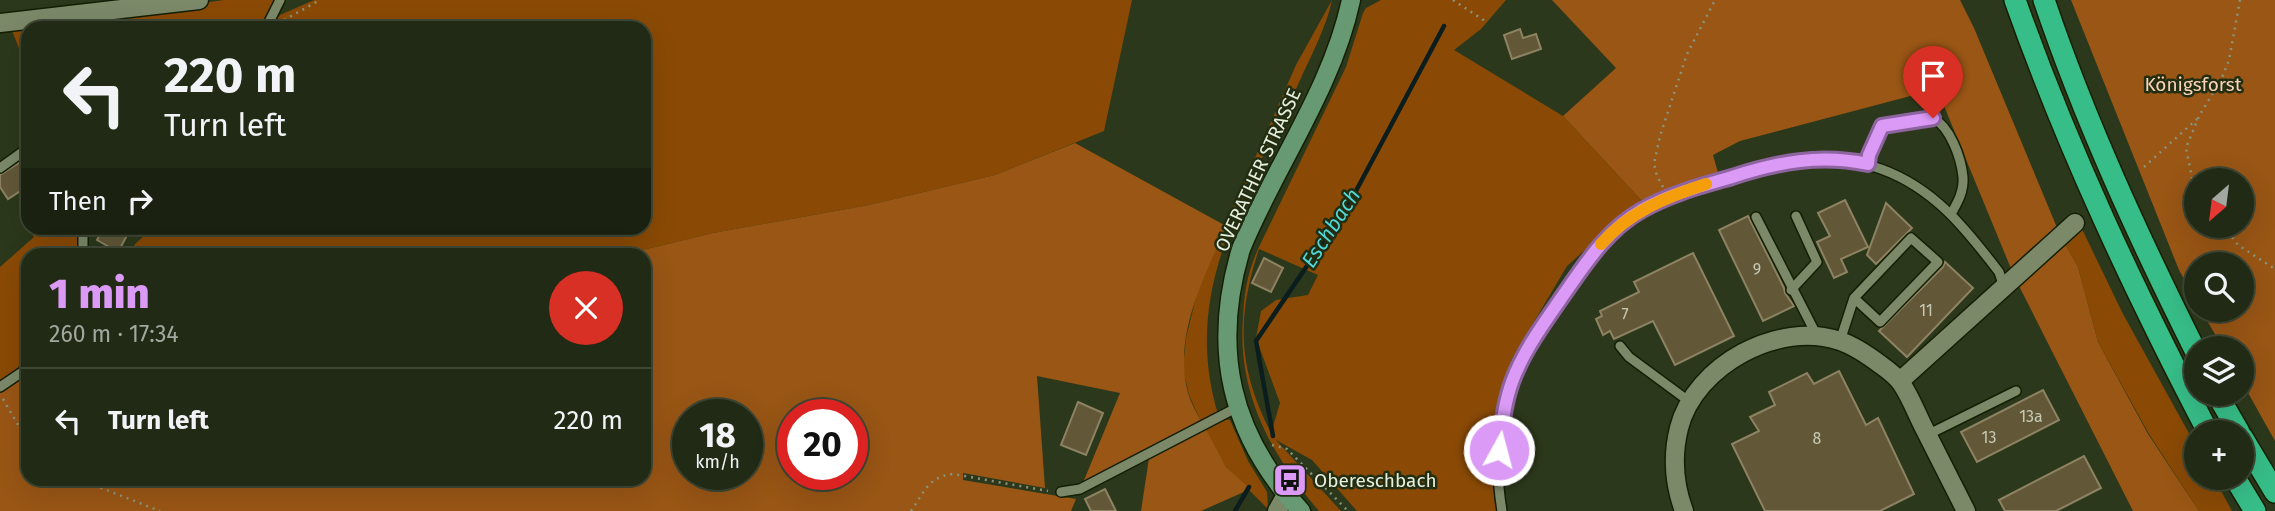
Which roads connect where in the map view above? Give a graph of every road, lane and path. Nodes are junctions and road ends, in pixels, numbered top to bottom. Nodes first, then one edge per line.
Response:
1 (199, 0) edge
2 (280, 0) edge
3 (320, 0) edge
4 (1351, 0) edge
5 (1453, 0) edge
6 (1715, 0) edge
7 (2015, 0) edge
8 (2044, 0) edge
9 (2240, 0) edge
10 (270, 21) edge
11 (281, 21) edge
12 (1485, 21) dead end
13 (0, 23) edge
14 (2199, 117) junction
15 (21, 153) edge
16 (1868, 164) junction
17 (2144, 167) dead end
18 (0, 168) edge
19 (2190, 168) edge
20 (1669, 196) junction
21 (1951, 214) junction
22 (1756, 216) dead end
23 (1796, 216) dead end
24 (2075, 223) dead end
25 (2233, 238) edge
26 (2275, 269) edge
27 (1791, 290) junction
28 (2000, 290) junction
29 (1854, 298) junction
30 (2188, 336) edge
31 (1817, 337) junction
32 (1840, 341) junction
33 (1620, 346) dead end
34 (21, 373) edge
35 (1900, 382) junction
36 (0, 387) edge
37 (2016, 391) dead end
38 (0, 393) edge
39 (1690, 402) junction
40 (1238, 407) junction
41 (2202, 420) edge
42 (21, 430) edge
43 (1927, 435) junction
44 (1249, 437) junction
45 (2254, 457) edge
46 (95, 486) edge
47 (2242, 490) edge
48 (1061, 492) joint
49 (2275, 492) edge
50 (1281, 503) edge
51 (160, 511) edge
52 (911, 511) edge
53 (1301, 511) edge
54 (1348, 511) edge
55 (1502, 511) edge
56 (1684, 511) edge
57 (1966, 511) edge
58 (2255, 511) edge

1 - 13 street
2 - 10 lane
3 - 11 path
4 - 40 main road, OVERATHER STRASSE
5 - 12 path
6 - 20 path
7 - 41 highway
8 - 30 highway
9 - 14 path
14 - 17 path
14 - 19 path
15 - 18 lane
16 - 20 lane
16 - 21 lane
16 - 21 lane
20 - 55 lane
21 - 28 lane
22 - 27 lane
23 - 27 lane
24 - 28 street
25 - 26 path
27 - 31 lane
28 - 35 street
29 - 29 lane
29 - 32 lane
31 - 32 street
31 - 39 street
32 - 35 street
33 - 39 lane
34 - 36 lane
35 - 43 street
37 - 43 lane
38 - 42 path
39 - 56 street
40 - 44 main road, OVERATHER STRASSE
40 - 48 lane
43 - 57 street
44 - 50 main road, OVERATHER STRASSE
44 - 54 path
45 - 49 highway
46 - 51 path
47 - 58 highway
48 - 52 path
50 - 53 main road, OVERATHER STRASSE

